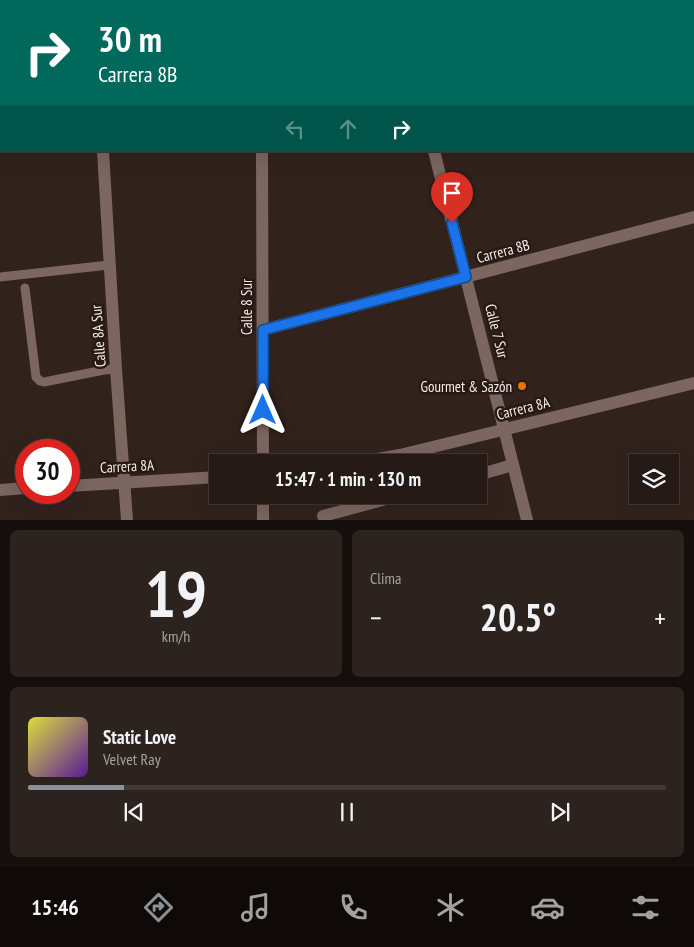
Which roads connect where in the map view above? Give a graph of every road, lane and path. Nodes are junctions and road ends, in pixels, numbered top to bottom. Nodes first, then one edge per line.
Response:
1 (102, 152) edge
2 (262, 152) edge
3 (434, 152) edge
4 (694, 217) edge
5 (109, 265) junction
6 (0, 277) edge
7 (466, 277) junction
8 (25, 288) dead end
9 (263, 330) junction
10 (116, 369) junction
11 (694, 384) edge
12 (505, 430) junction
13 (263, 454) edge
14 (404, 454) edge
15 (513, 465) junction
16 (487, 472) edge
17 (209, 477) edge
18 (124, 482) junction
19 (80, 485) edge
20 (15, 489) edge
21 (0, 490) edge
22 (263, 504) edge
23 (368, 504) edge
24 (323, 516) dead end
25 (127, 520) edge
26 (263, 520) edge
27 (527, 520) edge

1 - 5 street, Calle 8A Sur
2 - 9 street, Calle 8 Sur
3 - 7 street, Calle 7 Sur
4 - 7 street, Carrera 8B
5 - 6 lane
5 - 10 street, Calle 8A Sur
7 - 9 street, Carrera 8B
7 - 12 street, Calle 7 Sur
8 - 10 lane
9 - 13 street, Calle 8 Sur
10 - 18 street, Calle 8A Sur
11 - 12 street, Carrera 8A
12 - 14 street, Carrera 8A
12 - 15 street, Calle 7 Sur
15 - 16 street
15 - 27 street, Calle 7 Sur
17 - 18 street, Carrera 8A
18 - 19 street, Carrera 8A
18 - 25 street, Calle 8A Sur
20 - 21 street
22 - 26 street
23 - 24 street

